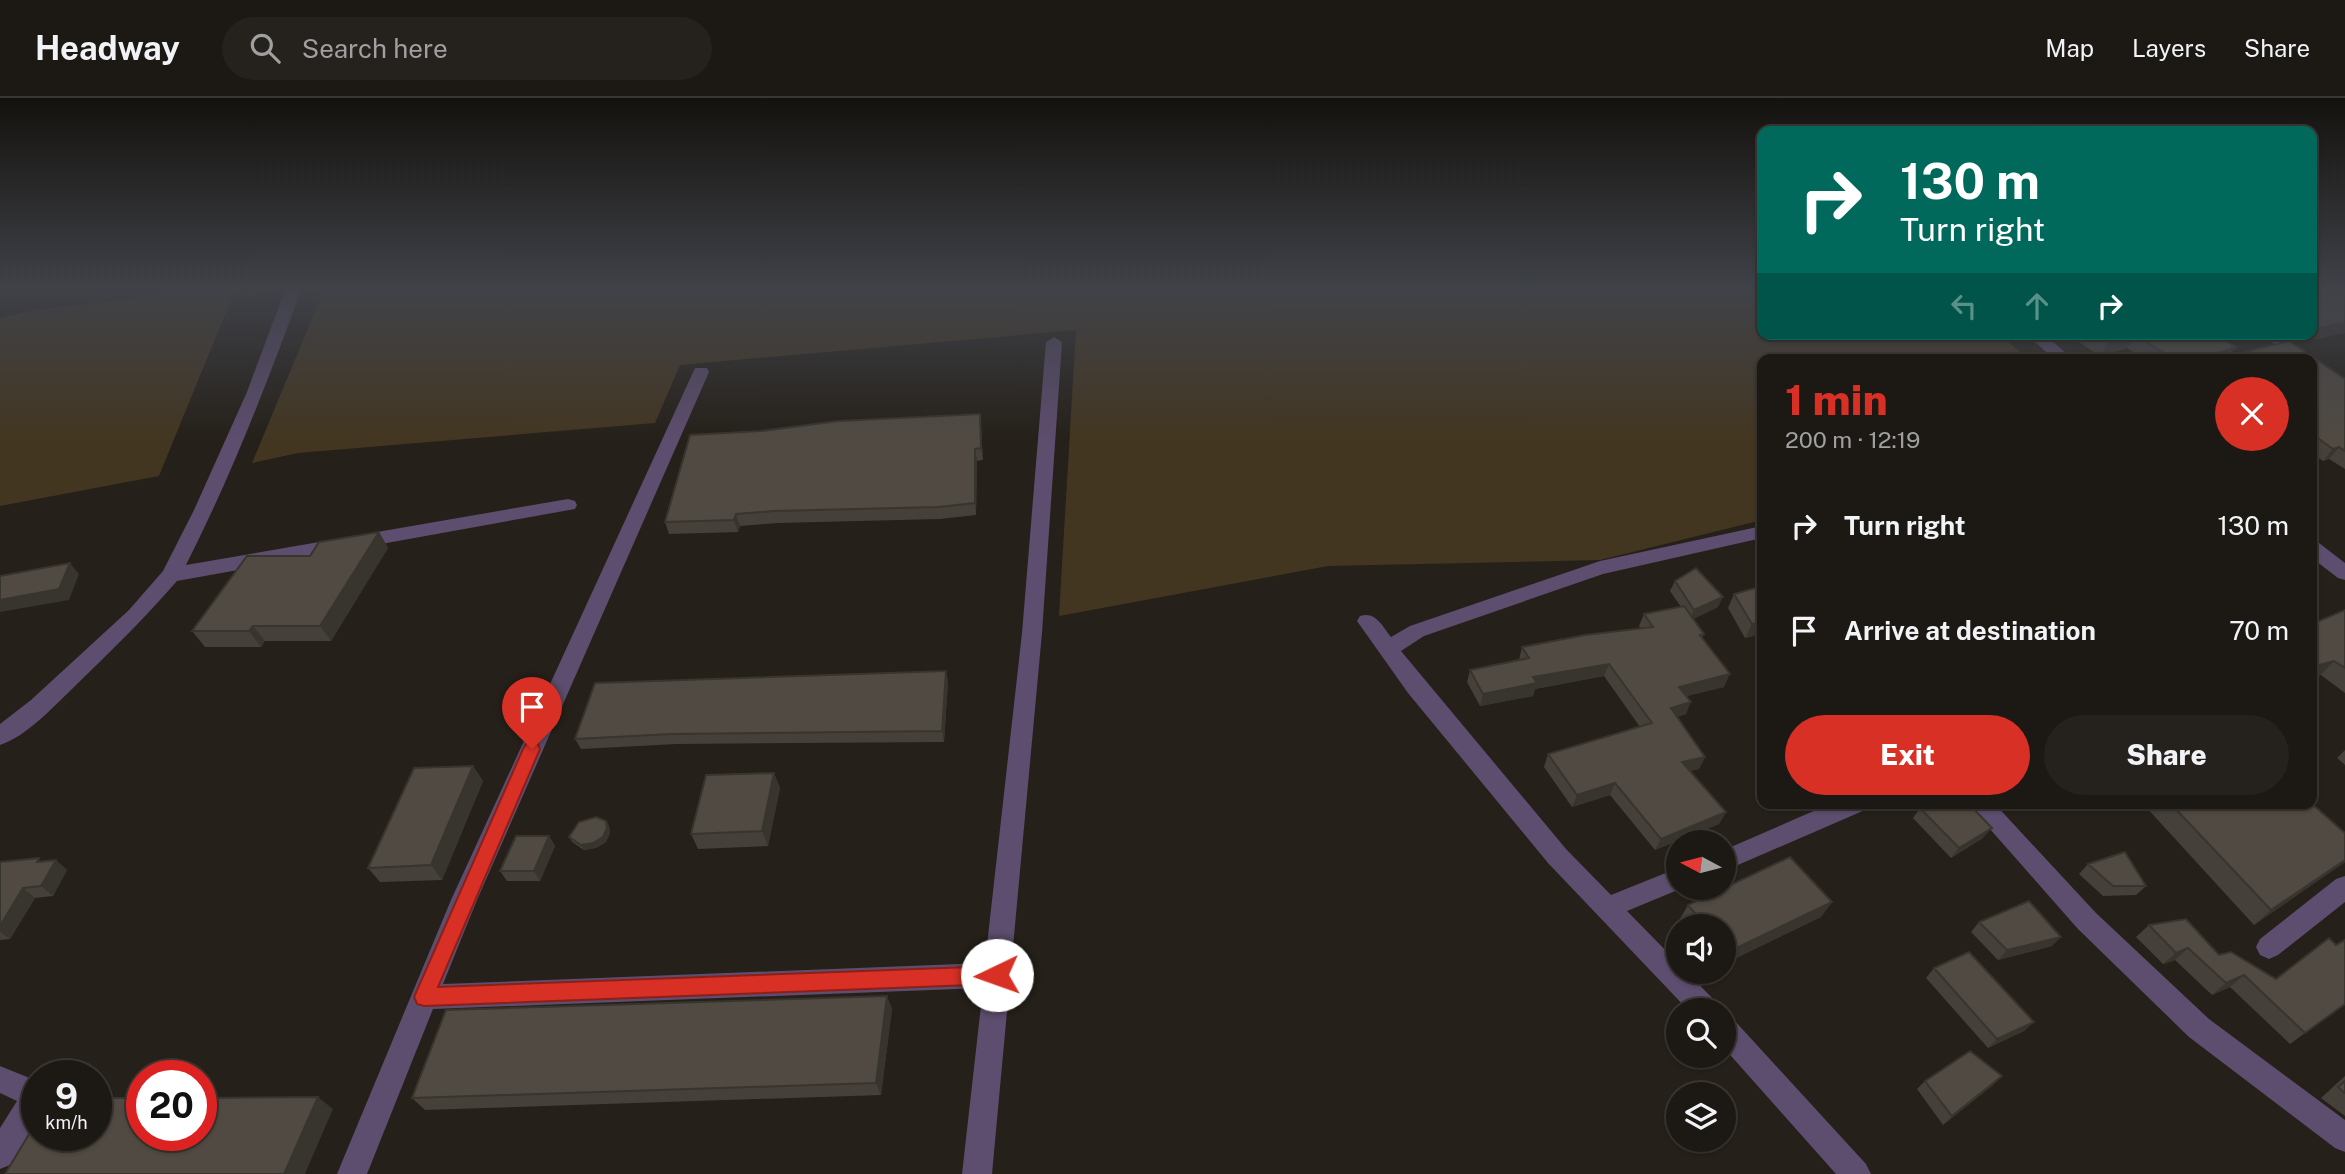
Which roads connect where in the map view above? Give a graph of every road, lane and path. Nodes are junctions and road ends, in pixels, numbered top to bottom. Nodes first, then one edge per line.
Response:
1 (274, 340) edge
2 (2042, 340) edge
3 (2278, 340) edge
4 (1054, 342) dead end
5 (2059, 354) edge
6 (2299, 354) edge
7 (701, 372) dead end
8 (568, 505) dead end
9 (1757, 534) edge
10 (2317, 552) edge
11 (2345, 573) edge
12 (171, 575) junction
13 (1367, 621) dead end
14 (1388, 649) junction
15 (10, 717) edge
16 (0, 736) edge
17 (1843, 809) edge
18 (1984, 809) edge
19 (1736, 856) edge
20 (1666, 884) edge
21 (2345, 887) edge
22 (1608, 908) junction
23 (2269, 947) dead end
24 (997, 975) junction
25 (424, 997) junction
26 (1694, 998) edge
27 (1736, 1042) edge
28 (0, 1079) edge
29 (21, 1089) edge
30 (21, 1120) edge
31 (2345, 1138) edge
32 (0, 1154) edge
33 (352, 1174) edge
34 (977, 1174) edge
35 (1856, 1174) edge

1 - 12 street
2 - 5 street
3 - 6 street
4 - 24 street
7 - 25 street
8 - 12 street
9 - 14 street
10 - 11 street
12 - 15 street
13 - 14 street
14 - 22 street
15 - 16 street
17 - 19 street
18 - 31 street
20 - 22 street
21 - 23 street
22 - 26 street
24 - 25 street
24 - 34 street
25 - 33 street
27 - 35 street
28 - 29 street
30 - 32 street

